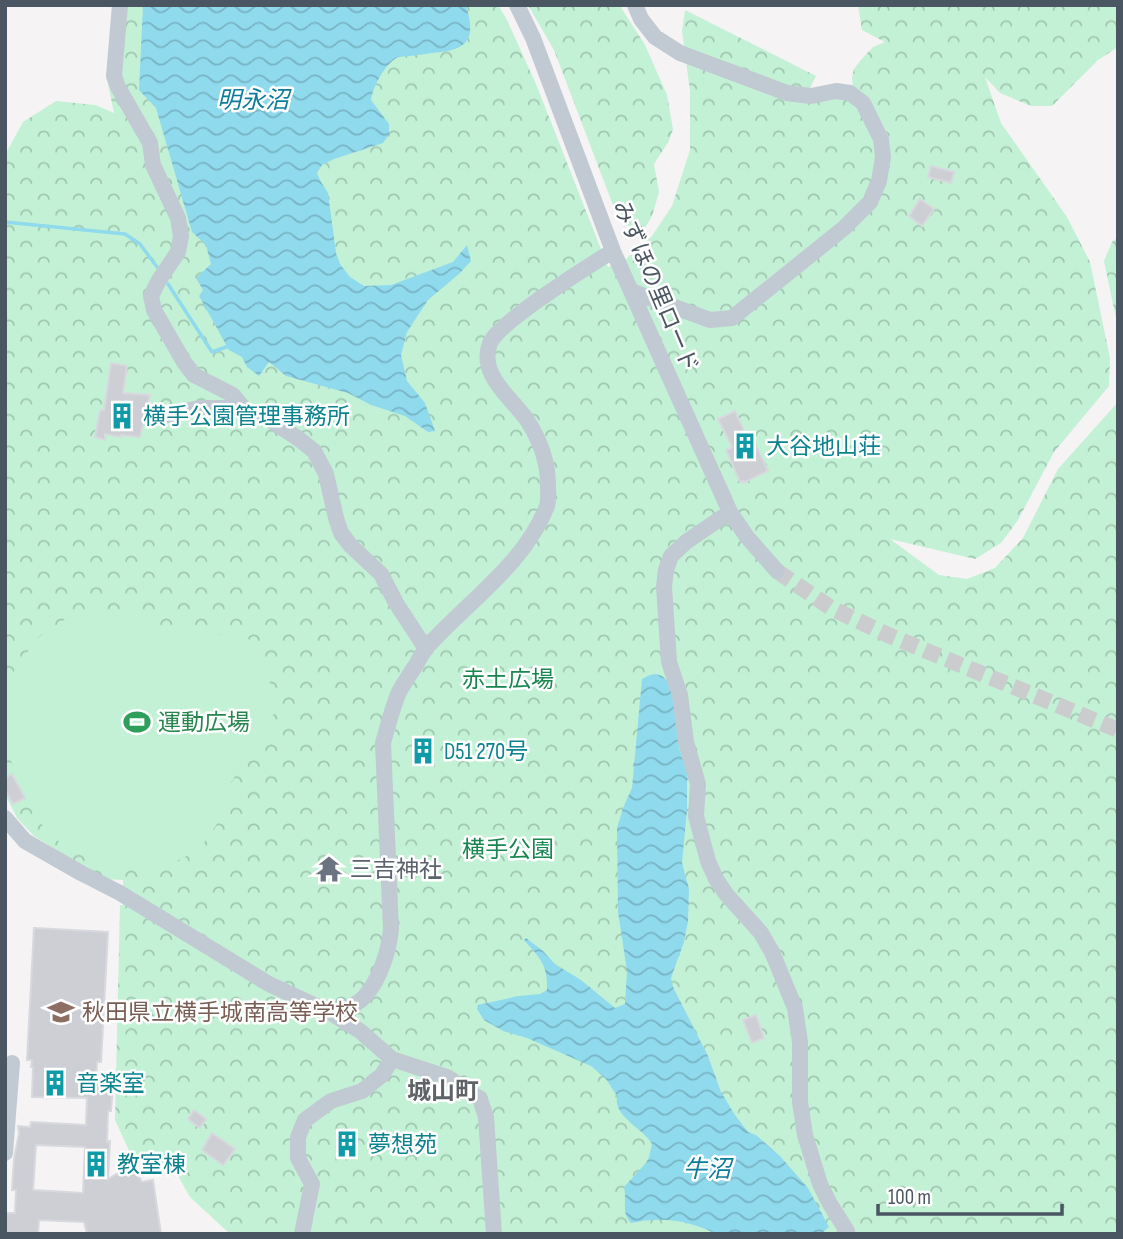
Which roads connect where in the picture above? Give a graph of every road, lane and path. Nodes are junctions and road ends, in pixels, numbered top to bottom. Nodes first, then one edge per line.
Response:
1 (120, 5) edge
2 (517, 5) edge
3 (635, 5) edge
4 (614, 251) junction
5 (631, 291) junction
6 (243, 408) junction
7 (163, 416) dead end
8 (730, 512) junction
9 (777, 571) tunnel mouth
10 (426, 649) junction
11 (6, 823) edge
12 (331, 1013) junction
13 (392, 1059) junction
14 (12, 1063) dead end
15 (5, 1153) edge
16 (302, 1234) edge
17 (494, 1234) edge
18 (844, 1234) edge

1 - 6 street
2 - 4 street, みずほの里ロード
3 - 5 street
4 - 5 street, みずほの里ロード
4 - 10 street
5 - 8 street, みずほの里ロード
6 - 7 street
6 - 10 street
8 - 9 street, みずほの里ロード
8 - 18 street
10 - 12 street
11 - 12 street
12 - 13 street
13 - 16 street
13 - 17 street
14 - 15 street

